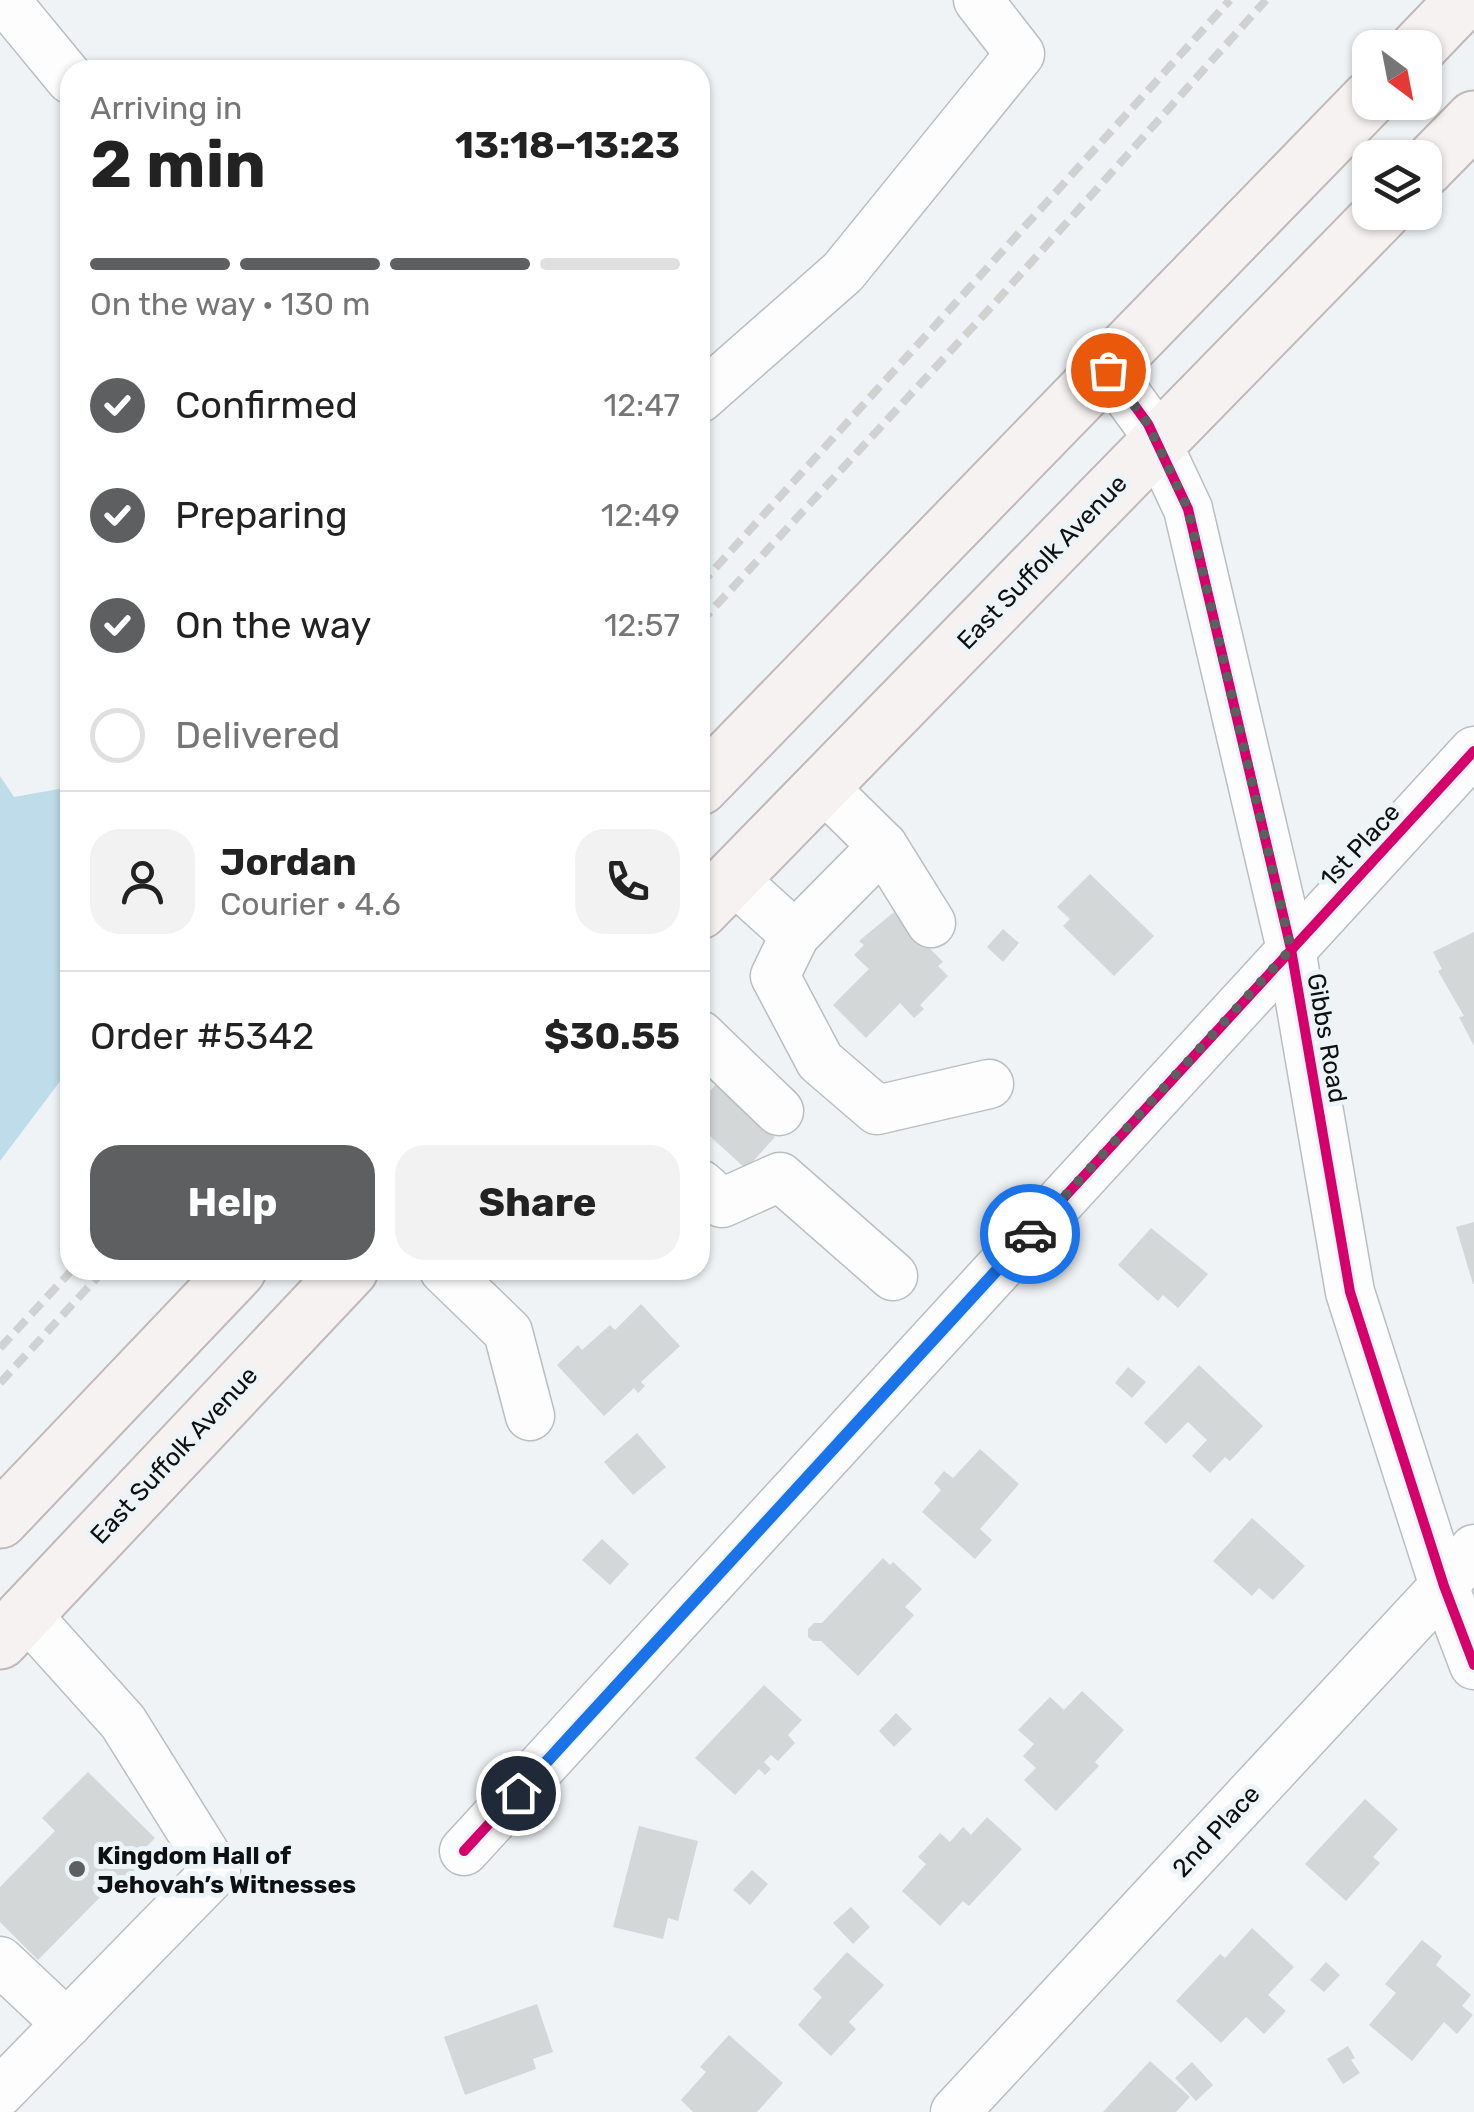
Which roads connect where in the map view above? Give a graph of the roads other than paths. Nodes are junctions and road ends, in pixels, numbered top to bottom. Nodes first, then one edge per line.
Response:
1 (5, 0) edge
2 (978, 0) edge
3 (1464, 0) edge
4 (1435, 30) edge
5 (60, 67) edge
6 (1352, 117) edge
7 (1474, 119) edge
8 (1442, 152) edge
9 (1365, 230) edge
10 (1108, 370) junction
11 (710, 389) edge
12 (1158, 443) junction
13 (1474, 751) edge
14 (710, 777) edge
15 (822, 786) junction
16 (883, 846) junction
17 (716, 895) edge
18 (931, 923) dead end
19 (795, 935) junction
20 (1291, 949) junction
21 (710, 1047) edge
22 (990, 1084) dead end
23 (779, 1111) dead end
24 (710, 1193) edge
25 (892, 1276) dead end
26 (228, 1280) edge
27 (341, 1280) edge
28 (454, 1280) edge
29 (530, 1416) dead end
30 (0, 1520) edge
31 (1474, 1548) edge
32 (1444, 1586) junction
33 (13, 1627) edge
34 (1474, 1665) edge
35 (464, 1852) dead end
36 (0, 1961) edge
37 (66, 2024) junction
38 (0, 2092) edge
39 (954, 2112) edge

1 - 5 street
2 - 11 street
3 - 4 main road
6 - 10 main road
7 - 8 main road
9 - 12 main road, East Suffolk Avenue
10 - 12 street, Gibbs Road
10 - 14 main road
12 - 15 main road, East Suffolk Avenue
12 - 20 street, Gibbs Road
13 - 20 street, 1st Place
15 - 16 street
15 - 17 main road, East Suffolk Avenue
16 - 18 street
16 - 19 street
17 - 19 street
19 - 22 street
20 - 32 street, Gibbs Road
20 - 35 street, 1st Place
21 - 23 street
24 - 25 street
26 - 30 main road
27 - 33 main road, East Suffolk Avenue
28 - 29 street
31 - 32 street, 2nd Place
32 - 34 street, Gibbs Road
32 - 39 street, 2nd Place
33 - 37 street
36 - 37 street
37 - 38 street

